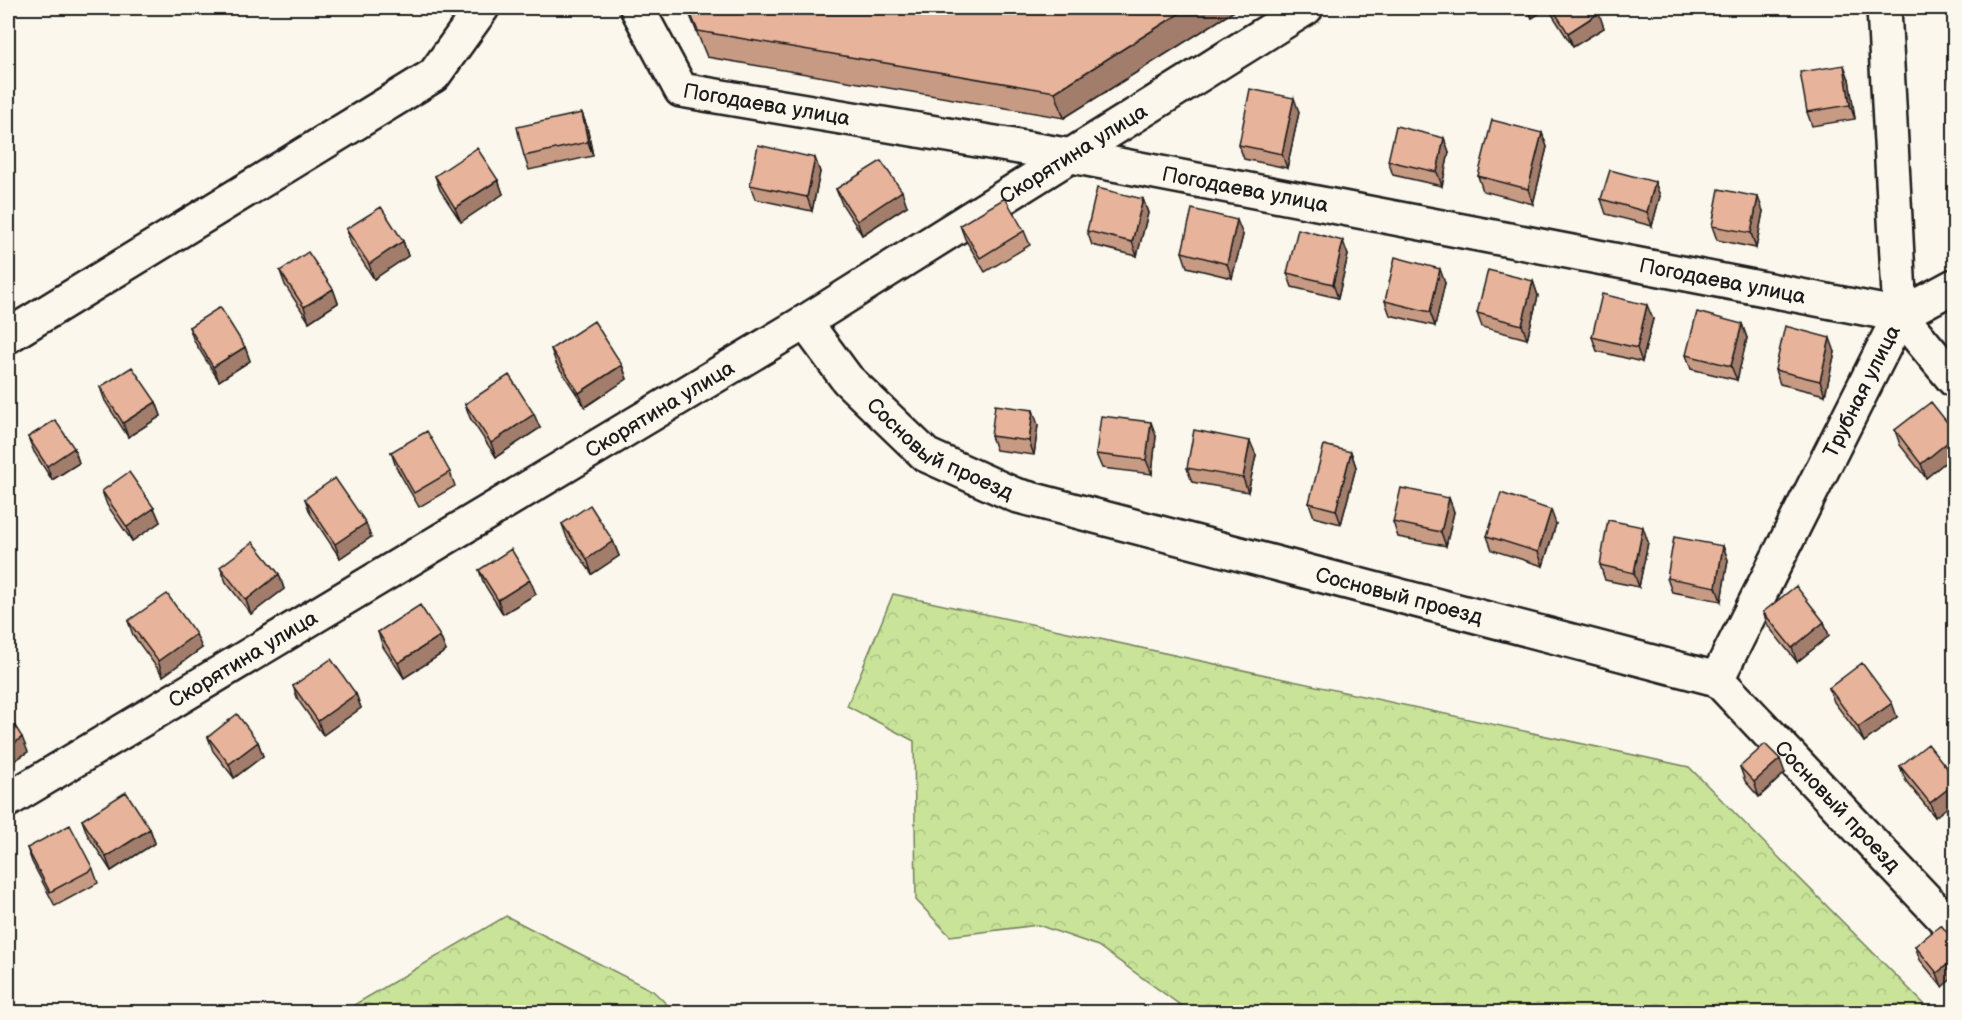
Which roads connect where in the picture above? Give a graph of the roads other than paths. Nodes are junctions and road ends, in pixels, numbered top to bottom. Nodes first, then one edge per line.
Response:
1 (482, 8) edge
2 (636, 8) edge
3 (1306, 8) edge
4 (1884, 8) edge
5 (1072, 156) junction
6 (1954, 286) edge
7 (1900, 315) junction
8 (805, 322) junction
9 (8, 336) edge
10 (1954, 380) edge
11 (1717, 679) junction
12 (8, 800) edge
13 (1954, 929) edge

1 - 9 street
2 - 5 street, Погодаева улица
3 - 5 street, Скорятина улица
4 - 7 street, Трубная улица
5 - 7 street, Погодаева улица
5 - 8 street, Скорятина улица
6 - 7 street
7 - 10 street
7 - 11 street, Трубная улица
8 - 11 street, Сосновый проезд
8 - 12 street, Скорятина улица
11 - 13 street, Сосновый проезд

